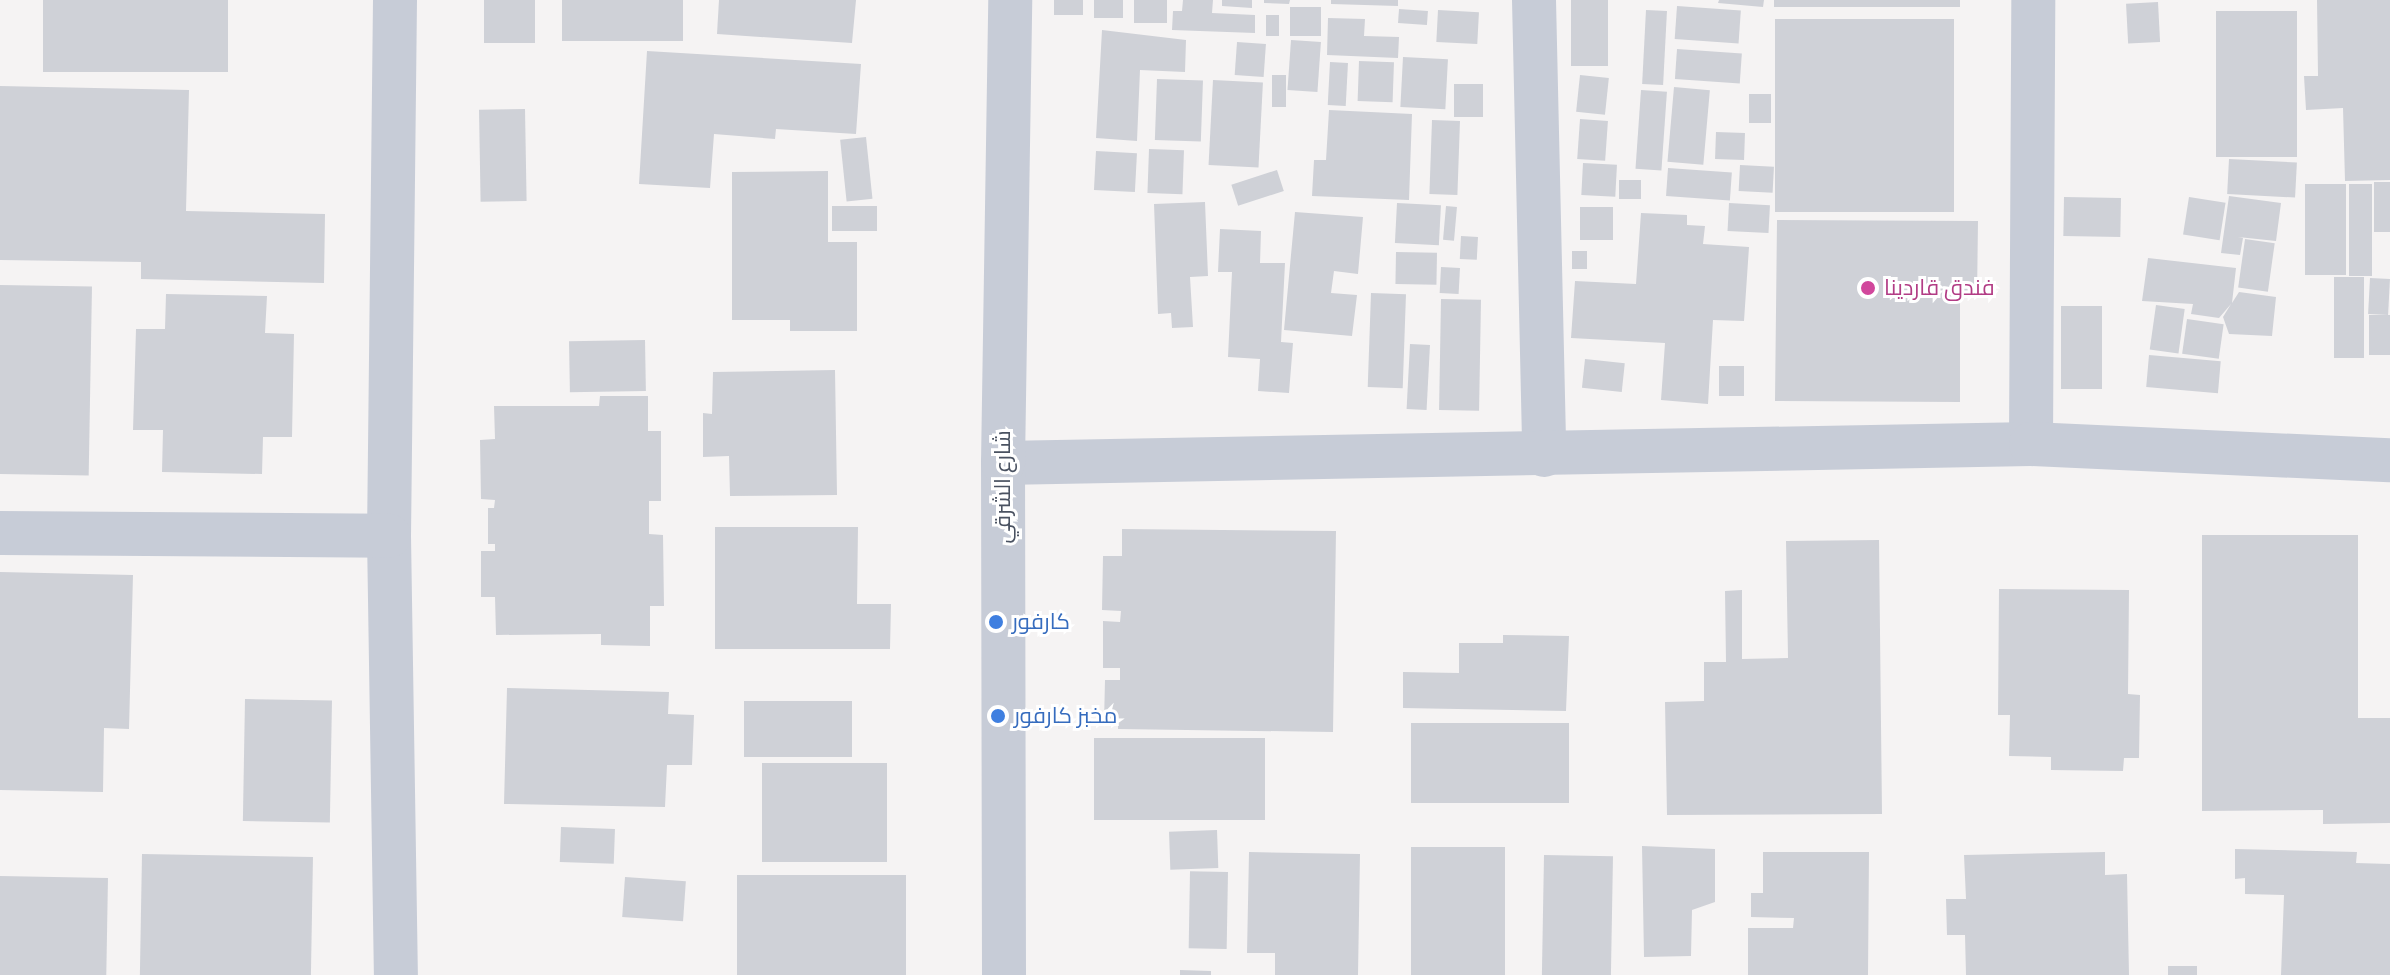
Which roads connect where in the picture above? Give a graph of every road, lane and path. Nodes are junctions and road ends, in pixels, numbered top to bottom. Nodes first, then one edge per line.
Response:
1 (395, 0) edge
2 (1010, 0) edge
3 (1534, 0) edge
4 (2033, 0) edge
5 (2031, 444) junction
6 (1544, 455) junction
7 (2390, 460) edge
8 (1003, 463) junction
9 (0, 533) edge
10 (389, 536) junction
11 (396, 975) edge
12 (1004, 975) edge

1 - 10 street
2 - 8 street, شارع الشرقي
3 - 6 street
4 - 5 street
5 - 6 street
5 - 7 street
6 - 8 street
8 - 12 street, شارع الشرقي
9 - 10 street
10 - 11 street

